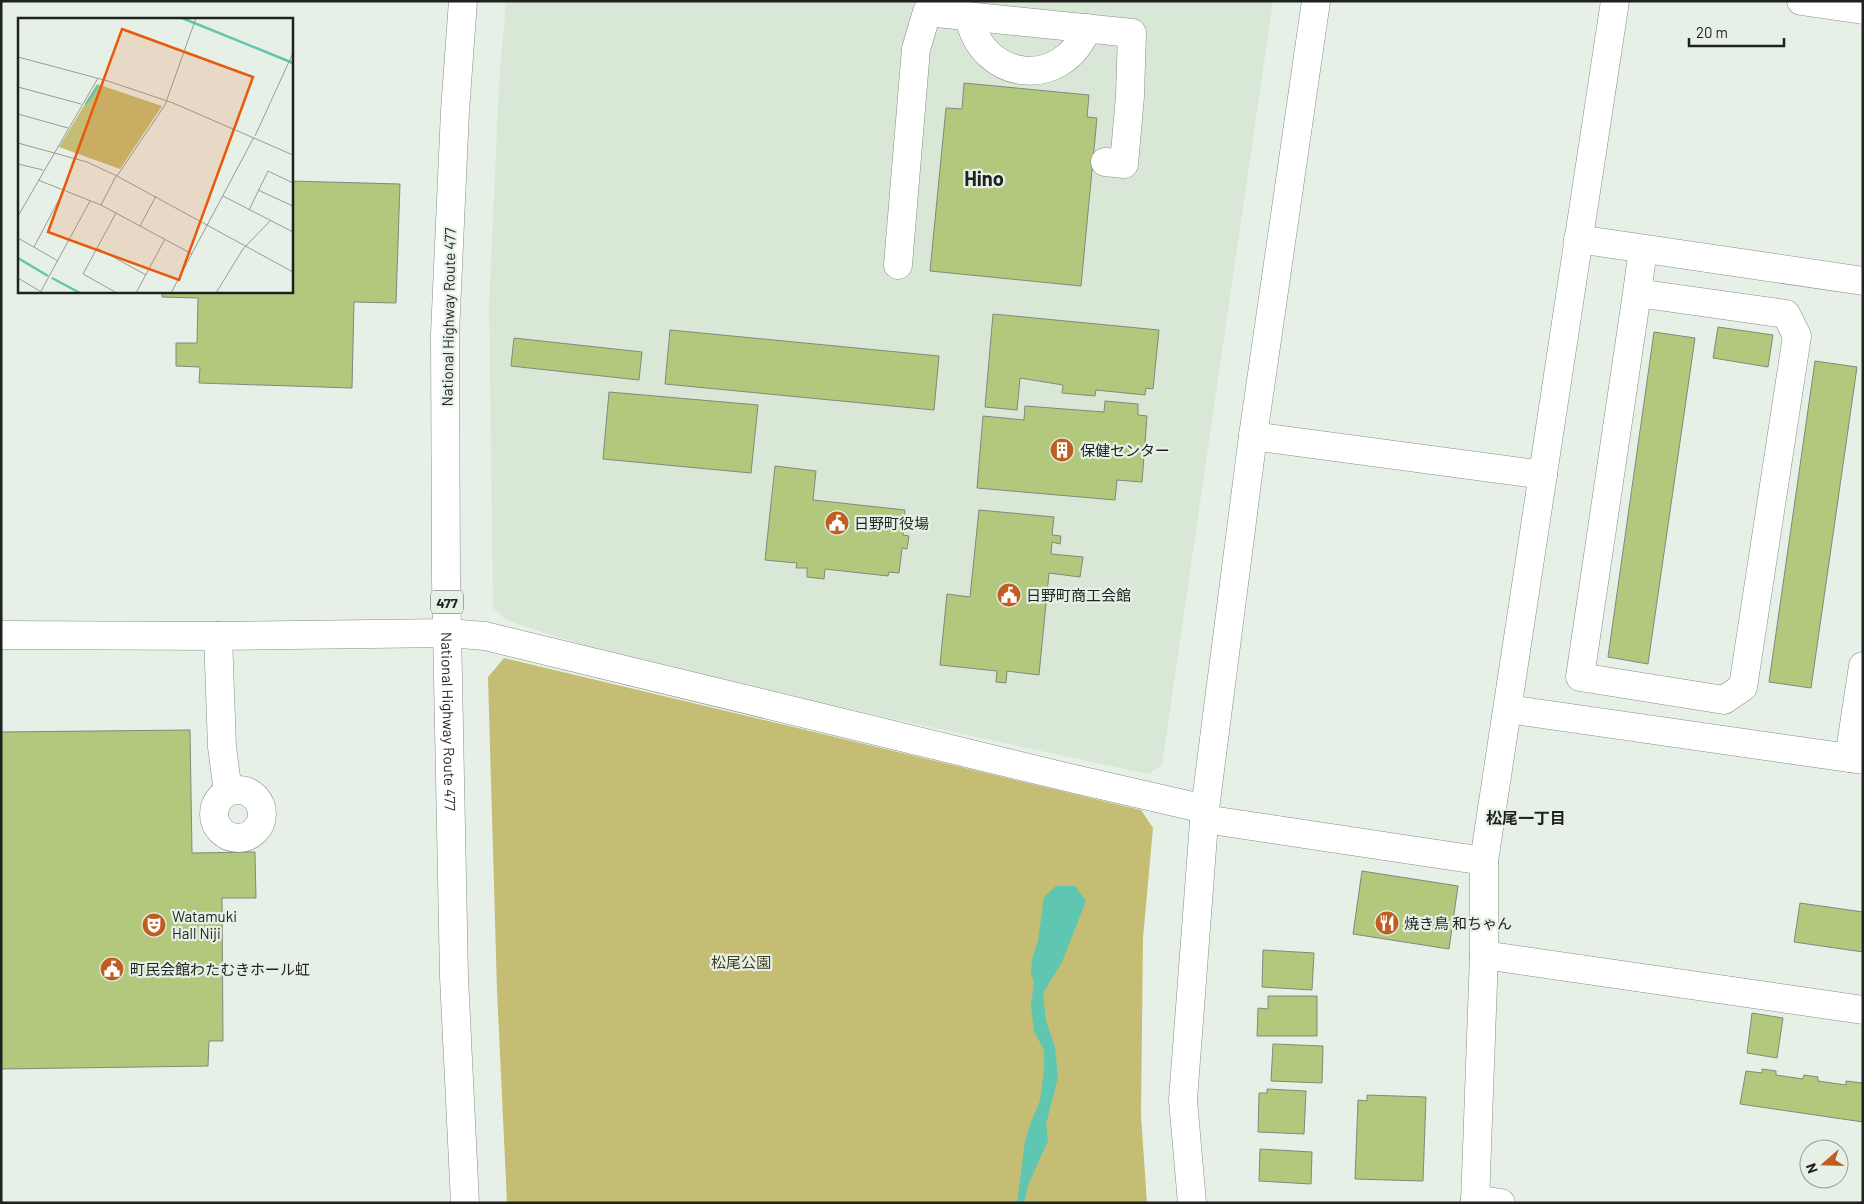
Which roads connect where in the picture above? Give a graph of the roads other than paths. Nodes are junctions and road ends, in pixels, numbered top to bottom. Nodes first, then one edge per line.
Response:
1 (463, 1) edge
2 (1316, 1) edge
3 (1615, 1) edge
4 (1801, 1) edge
5 (1863, 10) edge
6 (1031, 12) edge
7 (969, 16) junction
8 (1087, 28) junction
9 (1105, 162) dead end
10 (1578, 240) junction
11 (1643, 249) junction
12 (896, 265) dead end
13 (1863, 282) edge
14 (1637, 293) junction
15 (1253, 436) junction
16 (1543, 475) junction
17 (448, 633) junction
18 (1, 635) edge
19 (218, 636) junction
20 (1863, 666) edge
21 (1508, 709) junction
22 (1856, 759) edge
23 (228, 792) dead end
24 (1204, 814) junction
25 (1484, 860) junction
26 (1484, 955) junction
27 (1863, 1010) edge
28 (1484, 1202) edge
29 (465, 1203) edge
30 (1192, 1203) edge

1 - 17 main road, National Highway Route 477 / 477
2 - 15 main road
3 - 10 main road
4 - 5 main road
6 - 7 main road
6 - 8 main road
7 - 8 main road
7 - 12 main road
8 - 9 main road
10 - 11 main road
10 - 16 main road
11 - 13 main road
11 - 14 main road
14 - 14 main road
15 - 16 main road
15 - 24 main road
16 - 21 main road
17 - 19 main road
17 - 24 main road
17 - 29 main road, National Highway Route 477 / 477
18 - 19 main road
19 - 23 main road
20 - 22 main road
21 - 22 main road
21 - 25 main road
24 - 25 main road
24 - 30 main road
25 - 26 main road
26 - 27 main road
26 - 28 main road

